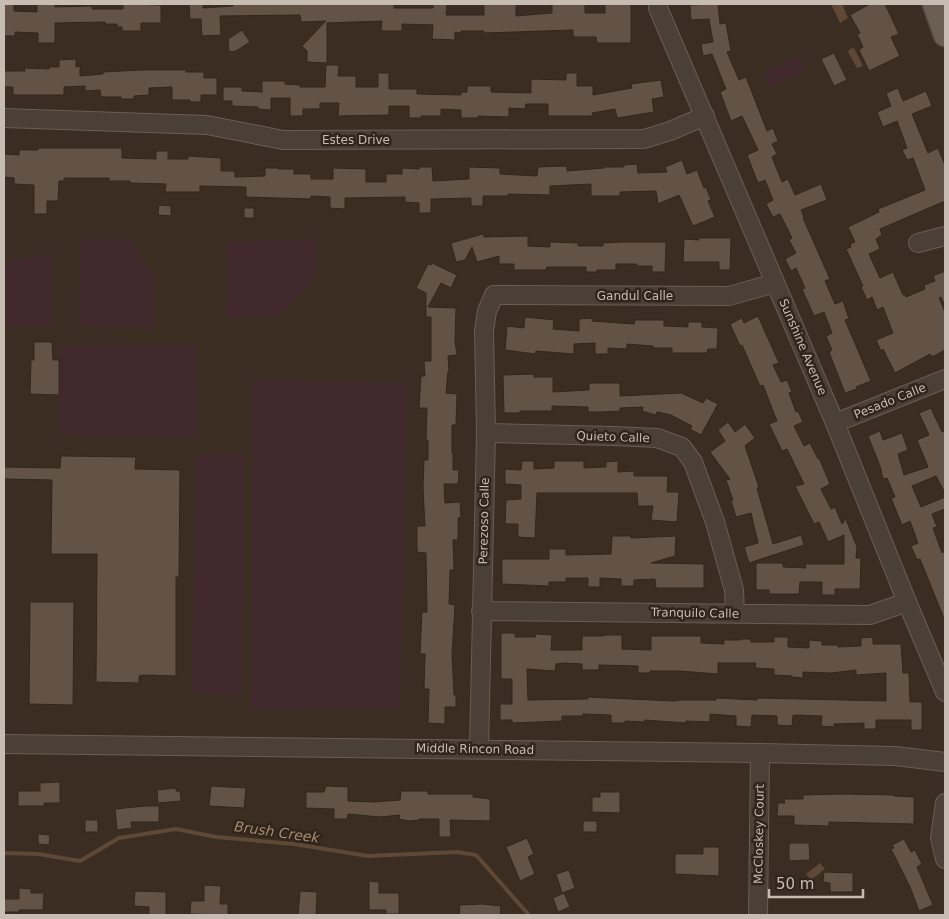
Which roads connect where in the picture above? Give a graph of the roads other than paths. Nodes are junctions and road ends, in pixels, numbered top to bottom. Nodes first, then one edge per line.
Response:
1 (658, 4) edge
2 (934, 4) edge
3 (945, 35) edge
4 (705, 116) junction
5 (4, 118) edge
6 (945, 236) edge
7 (918, 243) dead end
8 (775, 282) junction
9 (494, 295) joint
10 (945, 379) edge
11 (835, 423) junction
12 (486, 433) junction
13 (907, 602) junction
14 (482, 611) junction
15 (736, 614) junction
16 (945, 692) edge
17 (4, 744) edge
18 (479, 750) junction
19 (760, 753) junction
20 (945, 762) edge
21 (945, 803) edge
22 (945, 859) edge
23 (758, 915) edge

1 - 4 street, Sunshine Avenue
2 - 3 main road
4 - 5 street, Estes Drive
4 - 8 street, Sunshine Avenue
6 - 7 street
8 - 9 street, Gandul Calle
8 - 11 street, Sunshine Avenue
9 - 12 street, Perezoso Calle
10 - 11 street, Pesado Calle
11 - 13 street, Sunshine Avenue
12 - 14 street, Perezoso Calle
12 - 15 street, Quieto Calle
13 - 15 street, Tranquilo Calle
13 - 16 street, Sunshine Avenue
14 - 15 street, Tranquilo Calle
14 - 18 street, Perezoso Calle
17 - 18 street, Middle Rincon Road
18 - 19 street, Middle Rincon Road
19 - 20 street, Middle Rincon Road
19 - 23 street, McCloskey Court
21 - 22 street

